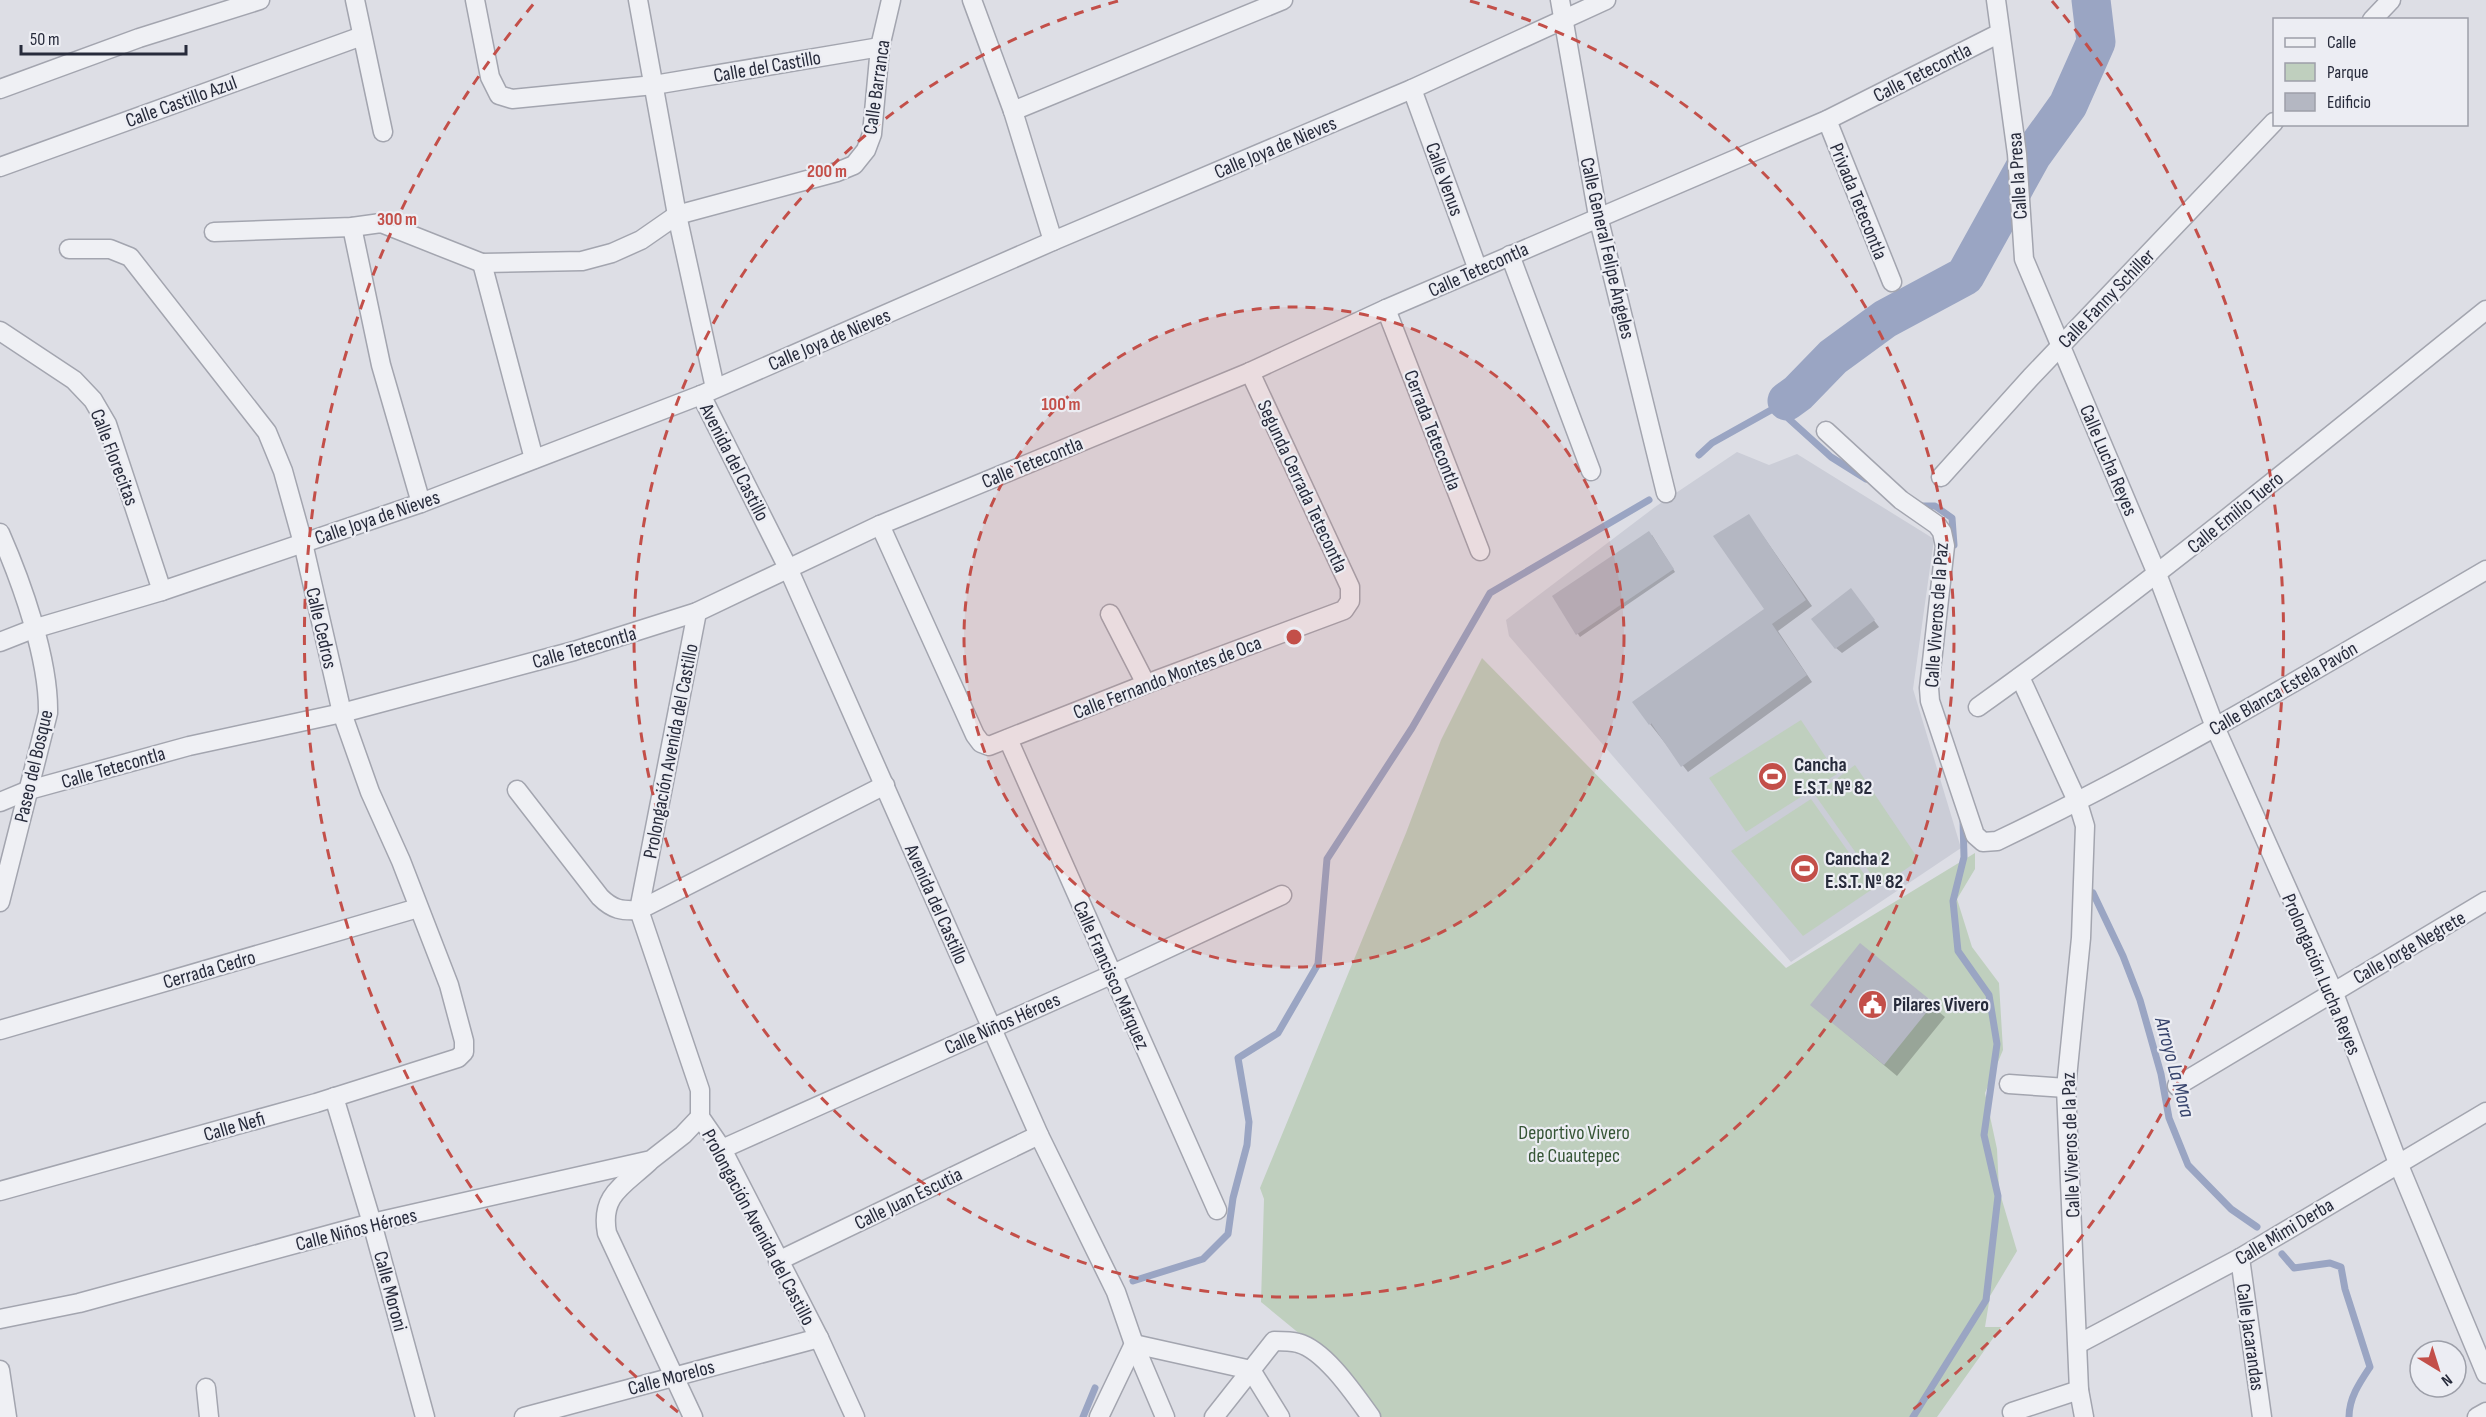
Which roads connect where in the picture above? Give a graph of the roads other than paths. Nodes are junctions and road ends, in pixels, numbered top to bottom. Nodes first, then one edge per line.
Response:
1 (260, 0) edge
2 (355, 0) edge
3 (475, 0) edge
4 (638, 0) edge
5 (891, 0) edge
6 (972, 0) edge
7 (1283, 0) edge
8 (1560, 0) edge
9 (1606, 0) edge
10 (1996, 0) edge
11 (2391, 0) edge
12 (2374, 18) edge
13 (1563, 19) junction
14 (2000, 33) junction
15 (362, 36) junction
16 (880, 47) junction
17 (654, 85) junction
18 (0, 89) edge
19 (1412, 89) junction
20 (1013, 111) junction
21 (1827, 120) junction
22 (2273, 123) edge
23 (383, 132) dead end
24 (0, 167) edge
25 (676, 215) junction
26 (1598, 216) junction
27 (352, 227) junction
28 (214, 232) dead end
29 (1053, 241) junction
30 (69, 249) dead end
31 (1510, 255) junction
32 (482, 263) junction
33 (1478, 270) junction
34 (1892, 282) dead end
35 (1386, 309) junction
36 (2486, 310) edge
37 (0, 331) edge
38 (2061, 346) junction
39 (1250, 372) junction
40 (708, 391) junction
41 (1826, 431) dead end
42 (534, 459) junction
43 (1592, 471) dead end
44 (1941, 477) dead end
45 (1666, 494) dead end
46 (421, 503) junction
47 (880, 525) junction
48 (0, 533) edge
49 (303, 543) junction
50 (1480, 551) dead end
51 (788, 568) junction
52 (2486, 570) edge
53 (2157, 574) junction
54 (162, 591) junction
55 (1350, 601) joint
56 (697, 612) junction
57 (1110, 614) dead end
58 (33, 629) junction
59 (0, 642) edge
60 (2020, 677) junction
61 (1146, 684) junction
62 (1978, 707) dead end
63 (342, 713) junction
64 (2215, 727) junction
65 (1008, 739) junction
66 (885, 785) junction
67 (29, 790) junction
68 (518, 790) dead end
69 (0, 802) edge
70 (2078, 802) junction
71 (1983, 842) joint
72 (1282, 895) dead end
73 (2486, 901) edge
74 (0, 902) edge
75 (418, 908) junction
76 (639, 910) junction
77 (1113, 974) junction
78 (2333, 991) junction
79 (991, 1027) junction
80 (0, 1030) edge
81 (464, 1052) joint
82 (2009, 1084) dead end
83 (2177, 1086) dead end
84 (2066, 1088) junction
85 (334, 1097) junction
86 (2485, 1115) edge
87 (699, 1117) junction
88 (1039, 1135) junction
89 (722, 1149) junction
90 (651, 1160) junction
91 (2398, 1163) junction
92 (0, 1191) edge
93 (1217, 1210) dead end
94 (372, 1223) junction
95 (2240, 1258) junction
96 (778, 1261) junction
97 (0, 1319) edge
98 (819, 1338) junction
99 (1134, 1344) junction
100 (2078, 1344) junction
101 (0, 1370) edge
102 (1251, 1370) junction
103 (2486, 1374) edge
104 (676, 1376) junction
105 (206, 1388) dead end
106 (2079, 1390) junction
107 (2012, 1412) dead end
108 (2486, 1412) edge
109 (7, 1417) edge
110 (209, 1417) edge
111 (425, 1417) edge
112 (524, 1417) edge
113 (693, 1417) edge
114 (855, 1417) edge
115 (1099, 1417) edge
116 (1165, 1417) edge
117 (1214, 1417) edge
118 (1280, 1417) edge
119 (1371, 1417) edge
120 (2084, 1417) edge
121 (2262, 1417) edge
122 (2477, 1417) edge

1 - 18 street
2 - 15 street
3 - 17 street
4 - 17 street, Avenida del Castillo
5 - 16 street, Calle Barranca
6 - 20 street
7 - 20 street
8 - 13 street, Calle General Felipe Ángeles
9 - 13 street, Calle Joya de Nieves
10 - 14 street, Calle la Presa
11 - 12 street
13 - 19 street, Calle Joya de Nieves
13 - 26 street, Calle General Felipe Ángeles
14 - 21 street, Calle Tetecontla
14 - 38 street, Calle la Presa
15 - 23 street
15 - 24 street, Calle Castillo Azul
16 - 17 street, Calle del Castillo
16 - 25 street, Calle Barranca
17 - 25 street, Avenida del Castillo
19 - 29 street, Calle Joya de Nieves
19 - 33 street, Calle Venus
20 - 29 street
21 - 26 street, Calle Tetecontla
21 - 34 street, Privada Tetecontla
22 - 38 street, Calle Fanny Schiller
25 - 32 street
25 - 40 street, Avenida del Castillo
26 - 31 street, Calle Tetecontla
26 - 45 street, Calle General Felipe Ángeles
27 - 28 street
27 - 32 street
27 - 46 street
29 - 40 street, Calle Joya de Nieves
30 - 49 street, Calle Cedros
31 - 33 street, Calle Tetecontla
31 - 43 street
32 - 42 street
33 - 35 street, Calle Tetecontla
35 - 39 street, Calle Tetecontla
35 - 50 street, Cerrada Tetecontla
36 - 53 street, Calle Emilio Tuero
37 - 54 street, Calle Florecitas
38 - 44 street, Calle Fanny Schiller
38 - 53 street, Calle Lucha Reyes
39 - 47 street, Calle Tetecontla
39 - 55 street, Segunda Cerrada Tetecontla
40 - 42 street, Calle Joya de Nieves
40 - 51 street, Avenida del Castillo
41 - 71 street, Calle Viveros de la Paz
42 - 46 street, Calle Joya de Nieves
46 - 49 street, Calle Joya de Nieves
47 - 51 street, Calle Tetecontla
47 - 65 street, Calle Fernando Montes de Oca
48 - 58 street, Paseo del Bosque
49 - 54 street, Calle Joya de Nieves
49 - 63 street, Calle Cedros
51 - 56 street, Calle Tetecontla
51 - 66 street, Avenida del Castillo
52 - 64 street, Calle Blanca Estela Pavón
53 - 60 street, Calle Emilio Tuero
53 - 64 street, Prolongación Lucha Reyes
54 - 58 street, Calle Joya de Nieves
55 - 61 street, Calle Fernando Montes de Oca
56 - 63 street, Calle Tetecontla
56 - 76 street, Prolongación Avenida del Castillo
57 - 61 street
58 - 59 street, Calle Joya de Nieves
58 - 67 street, Paseo del Bosque
60 - 62 street, Calle Emilio Tuero
60 - 70 street, Calle Viveros de la Paz
61 - 65 street, Calle Fernando Montes de Oca
63 - 67 street, Calle Tetecontla
63 - 75 street, Calle Cedros
64 - 70 street, Calle Blanca Estela Pavón
64 - 78 street, Prolongación Lucha Reyes
65 - 77 street, Calle Francisco Márquez
66 - 76 street
66 - 79 street, Avenida del Castillo
67 - 69 street, Calle Tetecontla
67 - 74 street, Paseo del Bosque
68 - 76 street
70 - 71 street, Calle Blanca Estela Pavón
70 - 84 street, Calle Viveros de la Paz
72 - 77 street, Calle Niños Héroes
73 - 78 street, Calle Jorge Negrete
75 - 80 street, Cerrada Cedro
75 - 81 street, Calle Cedros
76 - 87 street, Prolongación Avenida del Castillo
77 - 79 street, Calle Niños Héroes
77 - 93 street, Calle Francisco Márquez
78 - 83 street, Calle Jorge Negrete
78 - 91 street, Prolongación Lucha Reyes
79 - 88 street, Avenida del Castillo
79 - 89 street, Calle Niños Héroes
81 - 85 street, Calle Nefi
82 - 84 street
84 - 100 street, Calle Viveros de la Paz
85 - 92 street, Calle Nefi
85 - 94 street, Calle Moroni
86 - 91 street, Calle Mimi Derba
87 - 89 street, Prolongación Avenida del Castillo
87 - 90 street, Calle Niños Héroes
88 - 96 street, Calle Juan Escutia
88 - 99 street, Avenida del Castillo
89 - 96 street, Prolongación Avenida del Castillo
90 - 94 street, Calle Niños Héroes
90 - 104 street
91 - 95 street, Calle Mimi Derba
91 - 103 street, Prolongación Lucha Reyes
94 - 97 street, Calle Niños Héroes
94 - 111 street, Calle Moroni
95 - 100 street, Calle Mimi Derba
95 - 121 street, Calle Jacarandas
96 - 98 street, Prolongación Avenida del Castillo
98 - 104 street, Calle Morelos
98 - 114 street, Prolongación Avenida del Castillo
99 - 102 street
99 - 115 street
99 - 116 street, Avenida del Castillo
100 - 106 street, Calle Viveros de la Paz
101 - 109 street
102 - 117 street
102 - 118 street
102 - 119 street
104 - 112 street, Calle Morelos
104 - 113 street
105 - 110 street
106 - 107 street
106 - 120 street, Calle Viveros de la Paz
108 - 122 street

